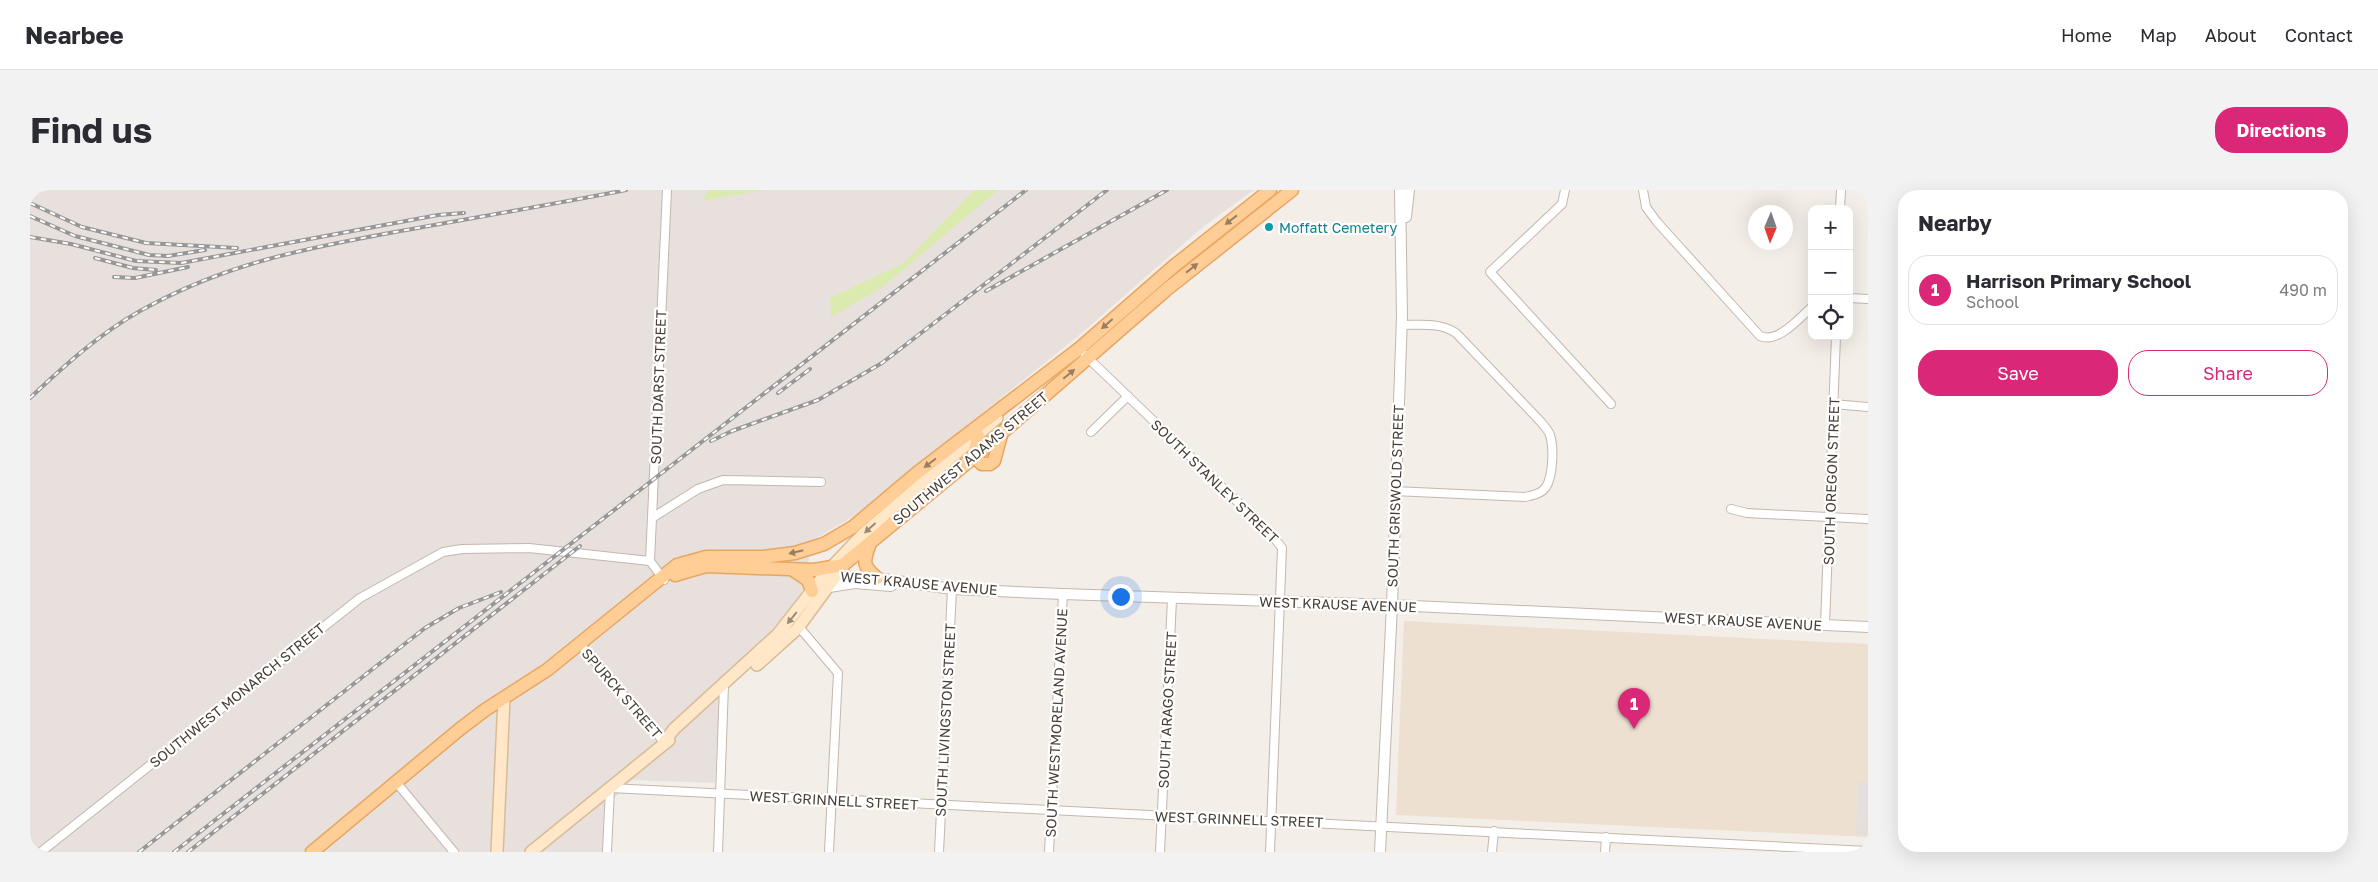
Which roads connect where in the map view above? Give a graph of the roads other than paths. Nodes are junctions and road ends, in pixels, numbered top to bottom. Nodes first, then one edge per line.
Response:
1 (667, 190) edge
2 (1270, 190) edge
3 (1292, 190) edge
4 (1400, 190) edge
5 (1409, 190) edge
6 (1565, 190) edge
7 (1643, 190) edge
8 (1841, 190) edge
9 (1840, 205) edge
10 (1402, 260) junction
11 (1853, 298) edge
12 (1868, 300) edge
13 (1808, 310) edge
14 (1401, 325) junction
15 (1836, 340) edge
16 (1080, 348) junction
17 (1088, 358) junction
18 (1038, 380) junction
19 (1128, 396) junction
20 (1611, 404) dead end
21 (1833, 404) junction
22 (1868, 407) edge
23 (1091, 432) dead end
24 (978, 436) junction
25 (974, 457) junction
26 (821, 482) dead end
27 (1394, 491) junction
28 (1731, 509) dead end
29 (652, 518) junction
30 (1830, 518) junction
31 (1868, 519) edge
32 (871, 541) junction
33 (650, 560) junction
34 (790, 569) junction
35 (833, 572) junction
36 (662, 578) junction
37 (877, 578) junction
38 (829, 587) junction
39 (952, 589) junction
40 (813, 590) junction
41 (1062, 594) junction
42 (1172, 599) junction
43 (1281, 602) junction
44 (1392, 605) junction
45 (1825, 625) junction
46 (799, 627) junction
47 (1868, 627) edge
48 (580, 644) junction
49 (724, 690) junction
50 (504, 698) junction
51 (664, 742) junction
52 (396, 782) junction
53 (610, 788) junction
54 (721, 793) junction
55 (831, 801) junction
56 (941, 805) junction
57 (1051, 811) junction
58 (1162, 816) junction
59 (1272, 821) junction
60 (1381, 825) junction
61 (1494, 831) junction
62 (1606, 837) junction
63 (1868, 851) edge
64 (41, 852) edge
65 (312, 852) edge
66 (454, 852) edge
67 (498, 852) edge
68 (531, 852) edge
69 (607, 852) edge
70 (718, 852) edge
71 (829, 852) edge
72 (939, 852) edge
73 (1049, 852) edge
74 (1160, 852) edge
75 (1270, 852) edge
76 (1380, 852) edge
77 (1492, 852) edge
78 (1605, 852) edge

1 - 29 street, SOUTH DARST STREET
2 -> 16 main road, SOUTHWEST ADAMS STREET
17 -> 3 main road, SOUTHWEST ADAMS STREET
4 - 10 street, SOUTH GRISWOLD STREET
5 - 10 street, SOUTH GRISWOLD STREET
6 - 20 street
7 - 13 street
8 - 9 street
10 - 14 street, SOUTH GRISWOLD STREET
11 - 12 street
14 - 27 street, SOUTH GRISWOLD STREET
14 - 27 street
15 - 21 street, SOUTH OREGON STREET
16 - 17 street, SOUTH STANLEY STREET
16 - 18 main road, SOUTHWEST ADAMS STREET
17 - 19 street, SOUTH STANLEY STREET
25 -> 17 main road, SOUTHWEST ADAMS STREET
18 - 24 main road, SOUTHWEST ADAMS STREET
18 -> 36 main road
19 - 23 street
19 - 43 street, SOUTH STANLEY STREET
21 - 22 street
21 - 30 street, SOUTH OREGON STREET
24 - 25 main road
24 -> 35 main road, SOUTHWEST ADAMS STREET
25 - 32 main road, SOUTHWEST ADAMS STREET
26 - 29 street
27 - 44 street, SOUTH GRISWOLD STREET
28 - 30 street
29 - 33 street, SOUTH DARST STREET
30 - 31 street
30 - 45 street, SOUTH OREGON STREET
32 - 35 main road, SOUTHWEST ADAMS STREET
32 - 37 main road
33 - 36 street
33 - 64 street, SOUTHWEST MONARCH STREET
34 - 35 main road, SOUTHWEST ADAMS STREET
34 - 36 main road, SOUTHWEST ADAMS STREET
34 - 40 main road
35 - 37 street, WEST KRAUSE AVENUE
35 - 38 main road, SOUTHWEST ADAMS STREET
35 - 40 main road, SOUTHWEST ADAMS STREET
36 - 48 main road
37 - 39 street, WEST KRAUSE AVENUE
38 - 39 street
38 - 46 main road, SOUTHWEST ADAMS STREET
39 - 41 street, WEST KRAUSE AVENUE
39 - 56 street, SOUTH LIVINGSTON STREET
40 -> 49 main road, SOUTHWEST ADAMS STREET
41 - 42 street, WEST KRAUSE AVENUE
41 - 57 street, SOUTH WESTMORELAND AVENUE
42 - 43 street, WEST KRAUSE AVENUE
42 - 58 street, SOUTH ARAGO STREET
43 - 44 street, WEST KRAUSE AVENUE
43 - 59 street, SOUTH STANLEY STREET
44 - 45 street, WEST KRAUSE AVENUE
44 - 60 street, SOUTH GRISWOLD STREET
45 - 47 street, WEST KRAUSE AVENUE
46 - 49 main road, SOUTHWEST ADAMS STREET
46 - 55 street
48 - 50 main road
48 - 51 street, SPURCK STREET
49 - 51 main road, SOUTHWEST ADAMS STREET
49 - 54 street
50 - 52 main road
50 - 67 main road
51 - 53 main road, SOUTHWEST ADAMS STREET
52 - 65 main road
52 - 66 street
53 - 54 street, WEST GRINNELL STREET
53 - 68 main road, SOUTHWEST ADAMS STREET
53 - 69 street
54 - 55 street, WEST GRINNELL STREET
54 - 70 street
55 - 56 street, WEST GRINNELL STREET
55 - 71 street
56 - 57 street, WEST GRINNELL STREET
56 - 72 street, SOUTH LIVINGSTON STREET
57 - 58 street, WEST GRINNELL STREET
57 - 73 street, SOUTH WESTMORELAND AVENUE
58 - 59 street, WEST GRINNELL STREET
58 - 74 street, SOUTH ARAGO STREET
59 - 60 street, WEST GRINNELL STREET
59 - 75 street, SOUTH STANLEY STREET
60 - 61 street, WEST GRINNELL STREET
60 - 76 street, SOUTH GRISWOLD STREET
61 - 62 street, WEST GRINNELL STREET
61 - 77 street
62 - 63 street, WEST GRINNELL STREET
62 - 78 street

